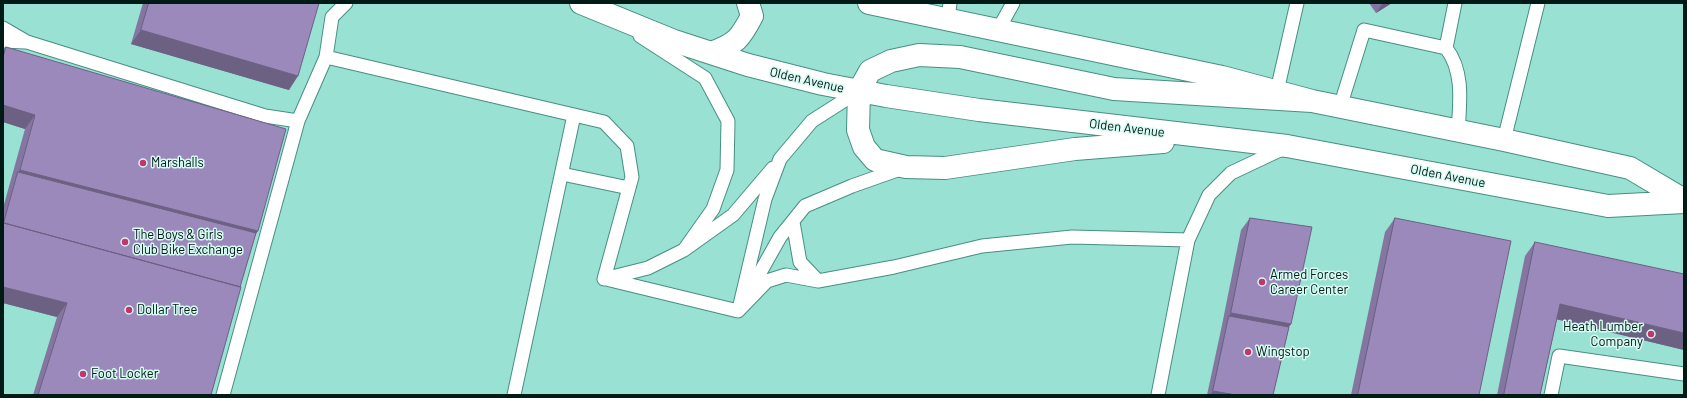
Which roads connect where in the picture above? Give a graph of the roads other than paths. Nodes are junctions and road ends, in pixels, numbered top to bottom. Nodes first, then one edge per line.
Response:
1 (346, 3) edge
2 (581, 3) edge
3 (748, 3) edge
4 (869, 3) edge
5 (1013, 3) edge
6 (1297, 3) edge
7 (1455, 3) edge
8 (1538, 3) edge
9 (949, 11) edge
10 (603, 12) junction
11 (3, 28) edge
12 (998, 30) junction
13 (3, 41) edge
14 (27, 42) junction
15 (1446, 48) junction
16 (711, 53) junction
17 (326, 57) junction
18 (859, 91) junction
19 (1277, 91) junction
20 (1312, 101) junction
21 (1340, 107) junction
22 (574, 115) junction
23 (298, 121) junction
24 (1458, 131) junction
25 (1212, 138) junction
26 (1504, 140) junction
27 (1287, 146) junction
28 (780, 159) junction
29 (906, 168) junction
30 (562, 174) junction
31 (630, 188) junction
32 (1684, 201) edge
33 (793, 222) junction
34 (1188, 240) junction
35 (684, 250) junction
36 (604, 279) junction
37 (818, 281) junction
38 (738, 311) junction
39 (1684, 374) edge
40 (223, 395) edge
41 (514, 395) edge
42 (1158, 395) edge
43 (1551, 395) edge

1 - 17 lane
2 - 10 main road, Olden Avenue
3 - 16 main road
4 - 9 main road, Olden Avenue
5 - 12 lane
6 - 19 lane
7 - 15 lane
8 - 26 lane
9 - 12 main road, Olden Avenue
10 - 16 main road, Olden Avenue
10 - 35 lane
11 - 14 lane
12 - 19 main road, Olden Avenue
13 - 14 lane
14 - 23 lane
15 - 21 lane
15 - 24 lane
16 - 18 main road, Olden Avenue
17 - 22 lane
17 - 23 lane
18 - 20 main road
18 - 25 main road, Olden Avenue
18 - 28 lane
18 - 29 main road
19 - 20 main road, Olden Avenue
20 - 21 main road, Olden Avenue
21 - 24 main road, Olden Avenue
22 - 30 lane
22 - 31 lane
23 - 40 lane
24 - 26 main road, Olden Avenue
25 - 27 main road, Olden Avenue
25 - 29 main road
26 - 32 main road, Olden Avenue
27 - 32 main road, Olden Avenue
27 - 34 lane
28 - 35 lane
28 - 38 lane
29 - 33 lane
30 - 31 lane
30 - 41 lane
31 - 36 lane
33 - 37 lane
33 - 38 lane
34 - 37 lane
34 - 42 lane
35 - 36 lane
36 - 38 lane
37 - 38 lane
39 - 43 lane

